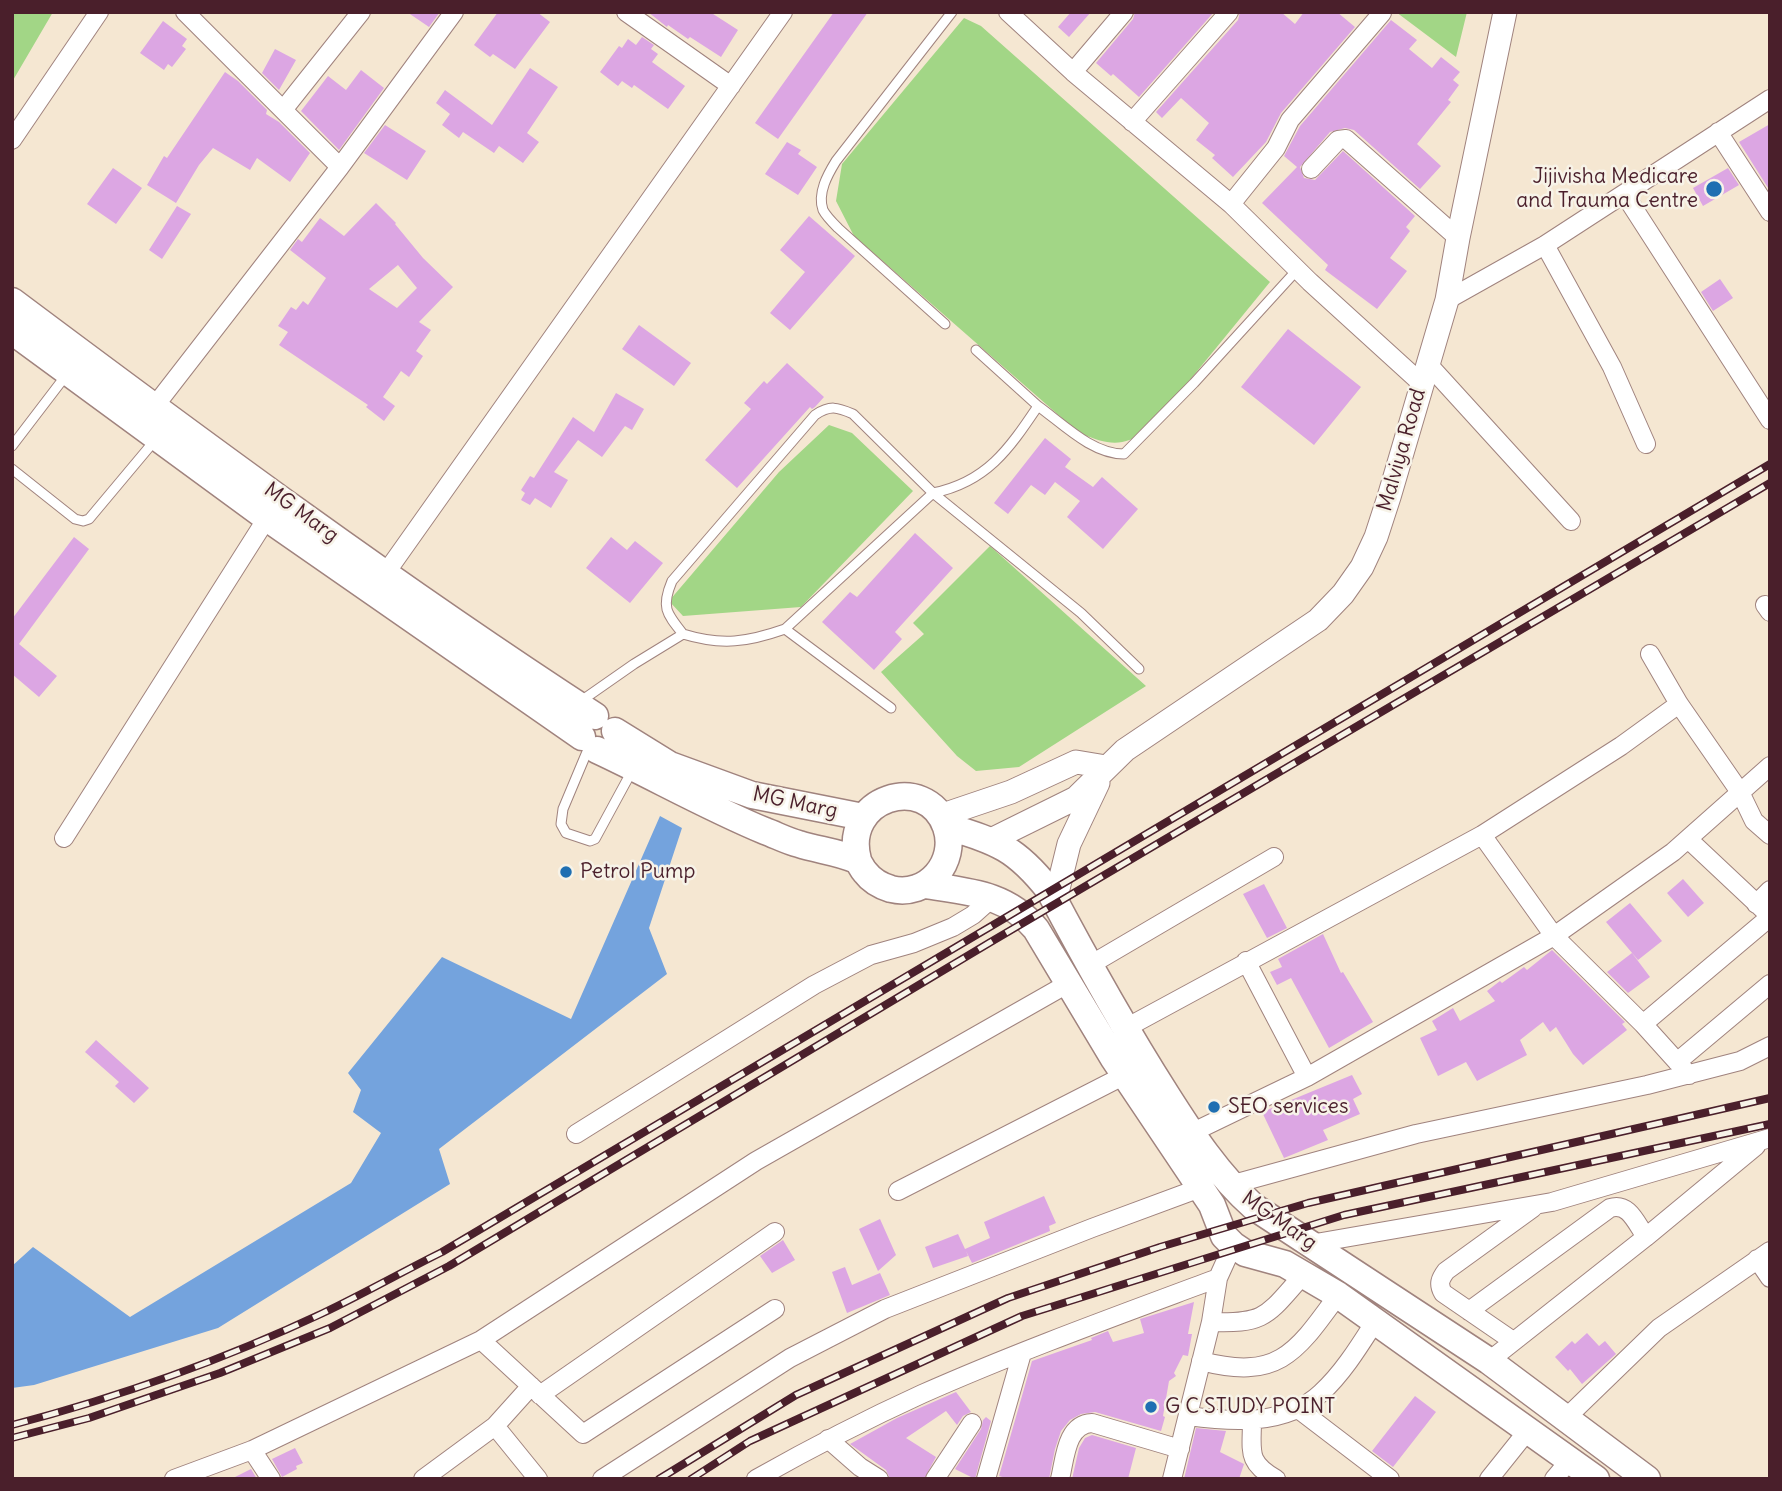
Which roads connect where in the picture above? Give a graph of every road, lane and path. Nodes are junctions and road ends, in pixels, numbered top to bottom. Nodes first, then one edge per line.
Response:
1 (99, 12) edge
2 (185, 12) edge
3 (361, 12) edge
4 (454, 12) edge
5 (626, 12) edge
6 (783, 12) edge
7 (952, 12) edge
8 (1008, 12) edge
9 (1124, 12) edge
10 (1229, 12) edge
11 (1505, 12) edge
12 (1381, 13) edge
13 (1073, 72) junction
14 (731, 86) junction
15 (1770, 99) edge
16 (283, 110) junction
17 (1132, 122) junction
18 (1718, 132) junction
19 (12, 141) edge
20 (340, 167) junction
21 (1311, 169) dead end
22 (1625, 195) junction
23 (1231, 204) junction
24 (1770, 212) edge
25 (1458, 238) junction
26 (1545, 245) junction
27 (1297, 270) junction
28 (1447, 300) junction
29 (12, 301) edge
30 (945, 324) dead end
31 (12, 331) edge
32 (976, 350) dead end
33 (68, 372) junction
34 (1424, 373) junction
35 (1038, 406) junction
36 (154, 407) junction
37 (1770, 420) edge
38 (158, 438) junction
39 (1646, 444) dead end
40 (12, 446) edge
41 (12, 469) edge
42 (933, 493) junction
43 (267, 518) junction
44 (1572, 521) dead end
45 (385, 574) junction
46 (785, 629) junction
47 (683, 634) junction
48 (1650, 654) dead end
49 (1139, 669) dead end
50 (1679, 704) junction
51 (891, 708) dead end
52 (592, 731) junction
53 (1770, 766) edge
54 (634, 767) junction
55 (1106, 767) junction
56 (1740, 792) junction
57 (863, 817) junction
58 (943, 821) junction
59 (1482, 835) junction
60 (1770, 835) edge
61 (64, 838) dead end
62 (1688, 839) junction
63 (990, 840) junction
64 (1274, 857) dead end
65 (858, 860) junction
66 (925, 885) junction
67 (1770, 890) edge
68 (992, 898) junction
69 (1055, 901) junction
70 (1765, 912) edge
71 (1554, 936) junction
72 (1246, 961) junction
73 (1090, 965) junction
74 (1069, 983) junction
75 (1770, 984) edge
76 (1643, 1024) junction
77 (1124, 1029) junction
78 (1770, 1046) edge
79 (1683, 1068) junction
80 (1125, 1075) junction
81 (1307, 1077) junction
82 (1191, 1133) junction
83 (576, 1134) dead end
84 (1766, 1140) edge
85 (1230, 1185) junction
86 (1200, 1188) junction
87 (898, 1191) dead end
88 (1536, 1206) junction
89 (775, 1232) dead end
90 (1646, 1237) junction
91 (1310, 1244) junction
92 (1233, 1245) junction
93 (1764, 1255) edge
94 (1303, 1275) junction
95 (1218, 1278) junction
96 (1770, 1278) edge
97 (1338, 1295) junction
98 (775, 1309) dead end
99 (1469, 1311) junction
100 (1376, 1320) junction
101 (1211, 1322) junction
102 (481, 1340) junction
103 (1513, 1341) junction
104 (1022, 1353) junction
105 (1202, 1361) junction
106 (1489, 1361) junction
107 (536, 1391) junction
108 (1297, 1408) junction
109 (1188, 1416) junction
110 (1565, 1419) junction
111 (1252, 1420) junction
112 (972, 1423) dead end
113 (495, 1426) junction
114 (1529, 1429) junction
115 (828, 1439) junction
116 (1180, 1449) junction
117 (252, 1450) junction
118 (1562, 1469) edge
119 (991, 1477) edge
120 (174, 1479) edge
121 (271, 1479) edge
122 (423, 1479) edge
123 (538, 1479) edge
124 (602, 1479) edge
125 (756, 1479) edge
126 (879, 1479) edge
127 (935, 1479) edge
128 (1060, 1479) edge
129 (1172, 1479) edge
130 (1276, 1479) edge
131 (1390, 1479) edge
132 (1489, 1479) edge
133 (1596, 1479) edge
134 (1647, 1479) edge

1 - 19 street
2 - 16 street
3 - 16 street
4 - 20 street
5 - 14 street
6 - 14 street
7 - 30 lane
8 - 13 street
9 - 13 street
10 - 17 street
11 - 25 street, Malviya Road
12 - 23 street
13 - 17 street
14 - 45 street
15 - 18 street
16 - 20 street
17 - 23 street
18 - 22 street
18 - 24 street
20 - 36 street
21 - 25 street
22 - 26 street
22 - 37 street
23 - 27 street
25 - 28 street, Malviya Road
26 - 28 street
26 - 39 street
27 - 34 street
27 - 35 lane
28 - 34 street, Malviya Road
29 - 36 main road, MG Marg
31 - 33 main road
32 - 35 lane
33 - 38 main road
33 - 40 lane
34 - 44 street
34 - 55 street, Malviya Road
35 - 42 lane
36 - 45 main road, MG Marg
38 - 41 lane
38 - 43 main road
42 - 46 lane
42 - 47 lane
42 - 49 lane
43 - 52 main road
43 - 61 street
45 - 52 main road, MG Marg
46 - 47 lane
46 - 51 lane
47 - 52 lane
48 - 50 street
50 - 56 street
50 - 59 street
52 - 54 main road
52 - 54 lane
52 - 57 main road, MG Marg
53 - 56 street
54 - 65 main road
55 - 58 street
55 - 63 street, Malviya Road
55 - 69 street
56 - 60 street
56 - 62 street
57 - 58 main road
57 - 65 main road
58 - 63 main road, MG Marg
58 - 66 main road
59 - 71 street
59 - 72 street
62 - 70 street
62 - 71 street
63 - 69 main road, MG Marg
64 - 73 street
65 - 66 main road
66 - 68 main road, MG Marg
67 - 70 street
68 - 74 main road, MG Marg
68 - 83 street
69 - 73 main road, MG Marg
70 - 76 street
71 - 76 street
71 - 81 street
72 - 77 street
72 - 81 street
73 - 77 main road, MG Marg
74 - 80 main road, MG Marg
74 - 102 street
75 - 79 street
76 - 79 street
77 - 82 main road, MG Marg
78 - 79 street
79 - 85 street
80 - 86 main road, MG Marg
80 - 87 street
81 - 82 street
82 - 85 main road, MG Marg
84 - 88 street
84 - 90 street
85 - 91 main road, MG Marg
86 - 92 main road, MG Marg
86 - 124 street
88 - 91 street
88 - 99 street
89 - 107 street
90 - 99 street
90 - 103 street
91 - 106 main road, MG Marg
92 - 94 main road, MG Marg
92 - 95 street
93 - 96 street
93 - 110 street
94 - 97 main road, MG Marg
94 - 101 street
95 - 101 street
95 - 104 street
97 - 100 main road, MG Marg
97 - 105 street
98 - 107 street
99 - 103 street
100 - 108 street
100 - 114 main road, MG Marg
101 - 105 street
102 - 107 street
102 - 117 street
103 - 106 street
104 - 115 street
104 - 119 street
105 - 109 street
106 - 110 main road, MG Marg
107 - 113 street
108 - 111 street
108 - 131 street
109 - 111 street
109 - 116 street
110 - 134 main road, MG Marg
111 - 130 street
112 - 127 street
113 - 122 street
113 - 123 street
114 - 118 main road, MG Marg
114 - 132 street
115 - 125 street
115 - 126 street
116 - 128 street
116 - 129 street
117 - 120 street
117 - 121 street
118 - 133 main road, MG Marg

